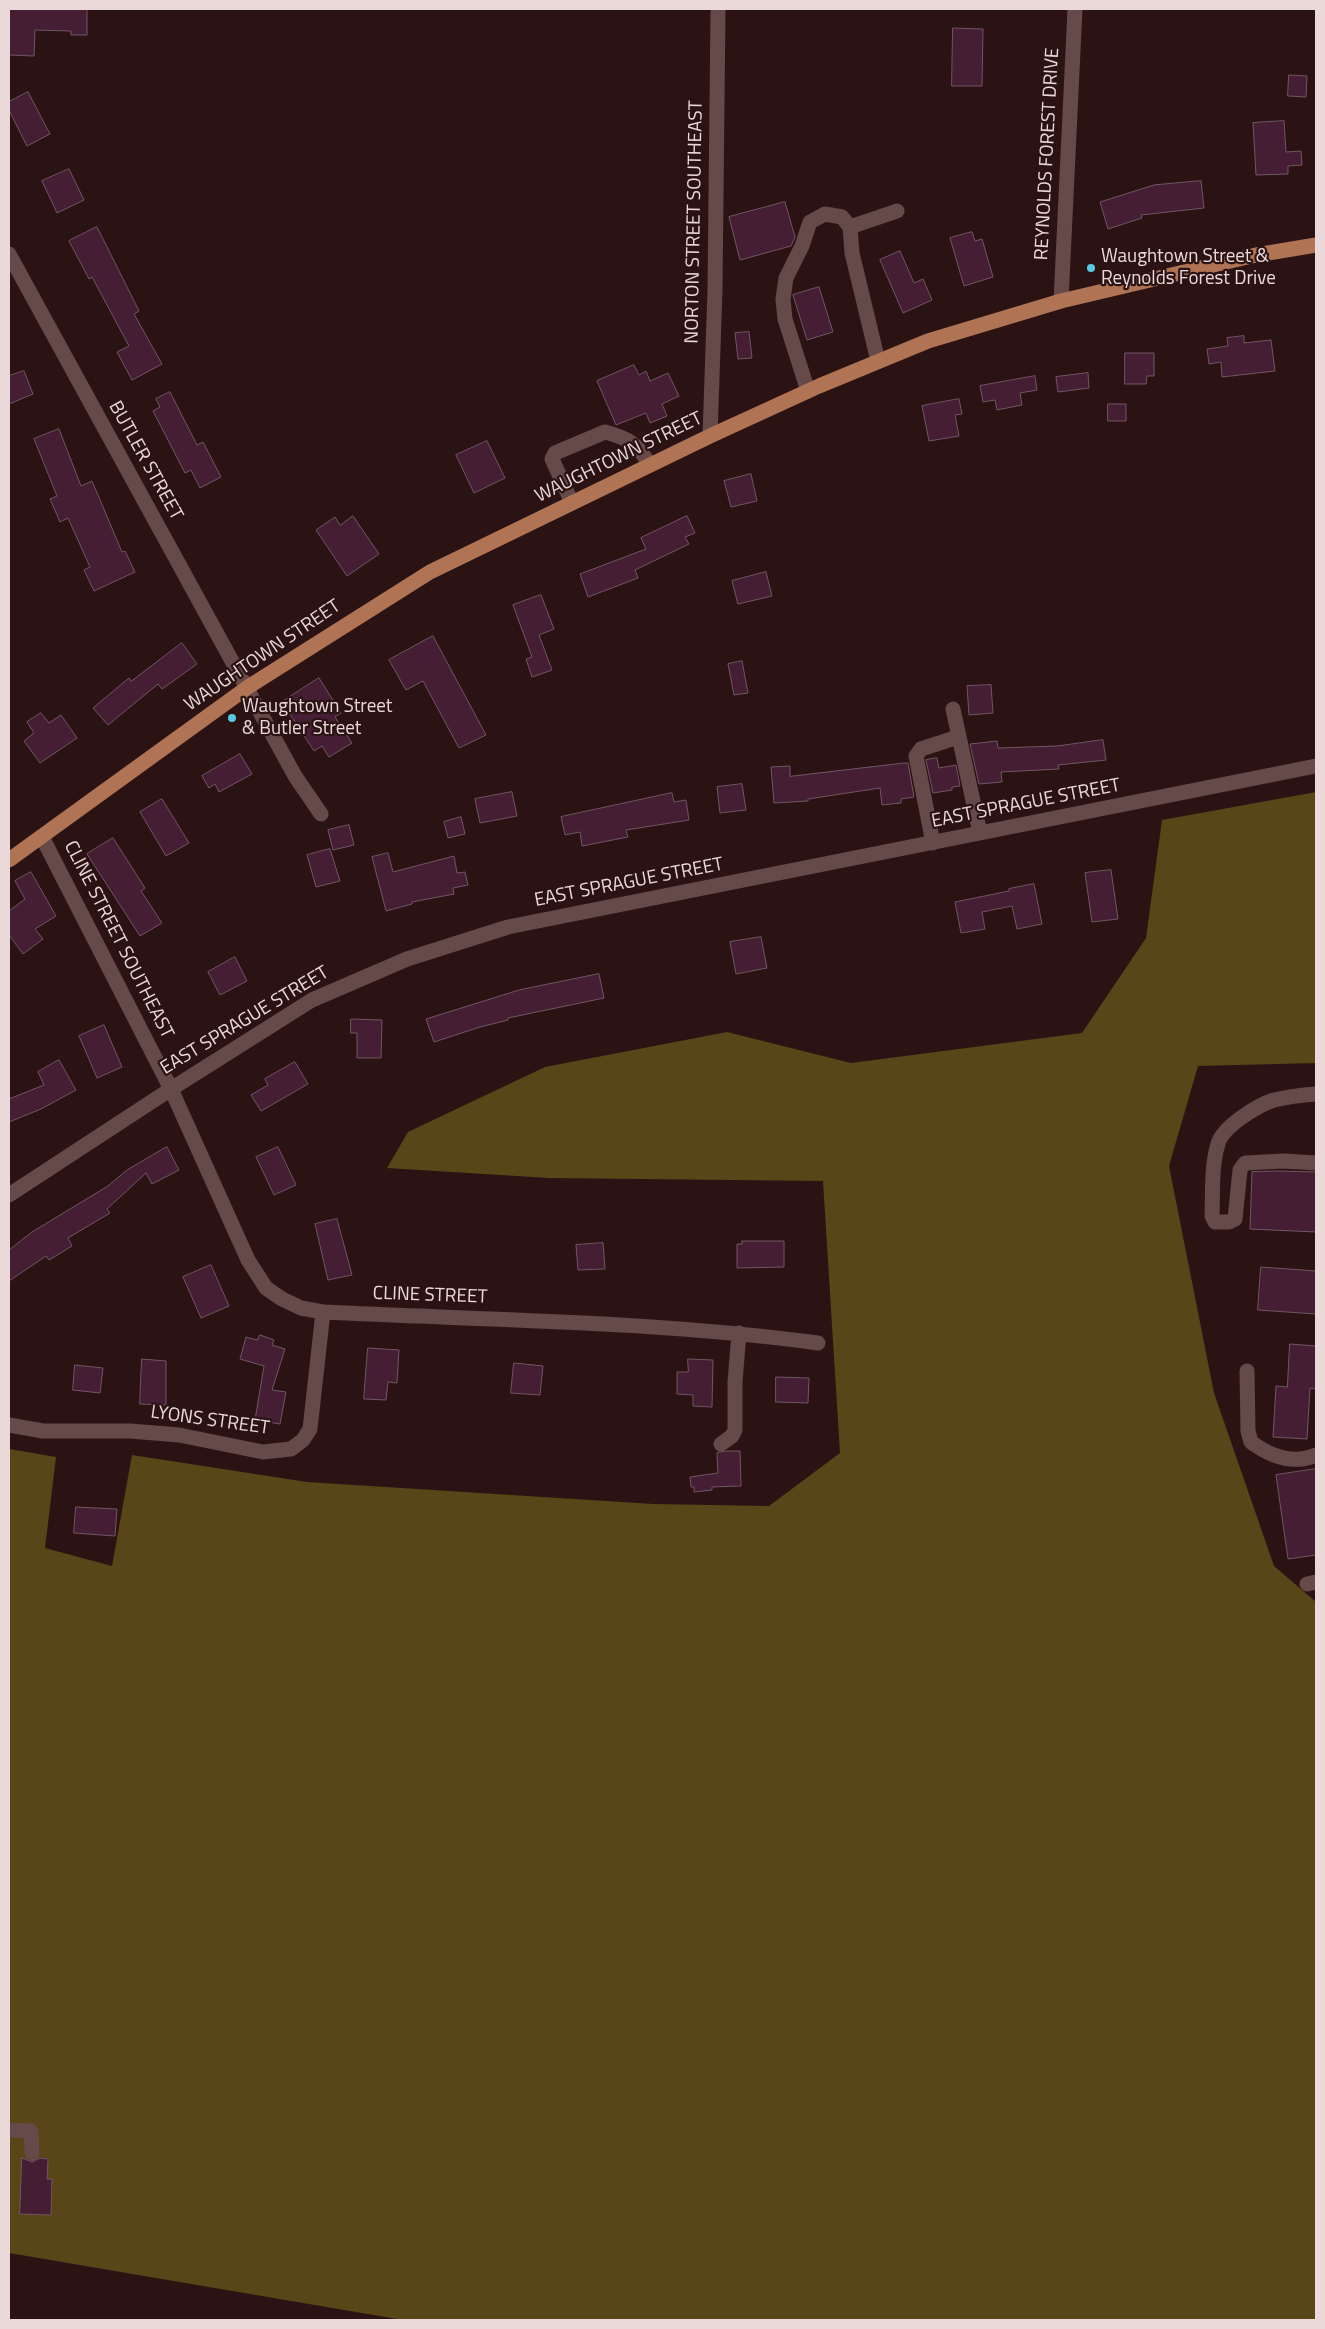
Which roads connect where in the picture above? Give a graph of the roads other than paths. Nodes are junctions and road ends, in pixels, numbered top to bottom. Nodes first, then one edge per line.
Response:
1 (718, 9) edge
2 (1075, 9) edge
3 (897, 211) dead end
4 (850, 227) junction
5 (1316, 245) edge
6 (9, 254) edge
7 (1061, 301) junction
8 (878, 361) junction
9 (808, 390) junction
10 (710, 436) junction
11 (650, 466) junction
12 (572, 503) junction
13 (248, 687) junction
14 (953, 709) dead end
15 (958, 737) junction
16 (1316, 766) edge
17 (321, 814) dead end
18 (980, 833) junction
19 (42, 837) junction
20 (933, 843) junction
21 (9, 860) edge
22 (171, 1089) junction
23 (1316, 1094) edge
24 (1316, 1163) edge
25 (9, 1195) edge
26 (323, 1312) junction
27 (738, 1333) junction
28 (818, 1344) dead end
29 (1247, 1371) dead end
30 (9, 1425) edge
31 (721, 1444) dead end
32 (1316, 1455) edge
33 (9, 2130) edge
34 (32, 2153) dead end

1 - 10 street, NORTON STREET SOUTHEAST
2 - 7 street, REYNOLDS FOREST DRIVE
3 - 4 street
4 - 8 street
4 - 9 street
5 - 7 main road, WAUGHTOWN STREET
6 - 13 street, BUTLER STREET
7 - 8 main road, WAUGHTOWN STREET
8 - 9 main road, WAUGHTOWN STREET
9 - 10 main road, WAUGHTOWN STREET
10 - 11 main road, WAUGHTOWN STREET
11 - 12 main road, WAUGHTOWN STREET
11 - 12 street
12 - 13 main road, WAUGHTOWN STREET
13 - 17 street, BUTLER STREET
13 - 19 main road, WAUGHTOWN STREET
14 - 15 street
15 - 18 street
15 - 20 street
16 - 18 street, EAST SPRAGUE STREET
18 - 20 street, EAST SPRAGUE STREET
19 - 21 main road, WAUGHTOWN STREET
19 - 22 street, CLINE STREET SOUTHEAST
20 - 22 street, EAST SPRAGUE STREET
22 - 25 street, EAST SPRAGUE STREET
22 - 26 street, CLINE STREET
23 - 24 street
26 - 27 street, CLINE STREET
26 - 30 street, LYONS STREET
27 - 28 street, CLINE STREET
27 - 31 street
29 - 32 street
33 - 34 street

